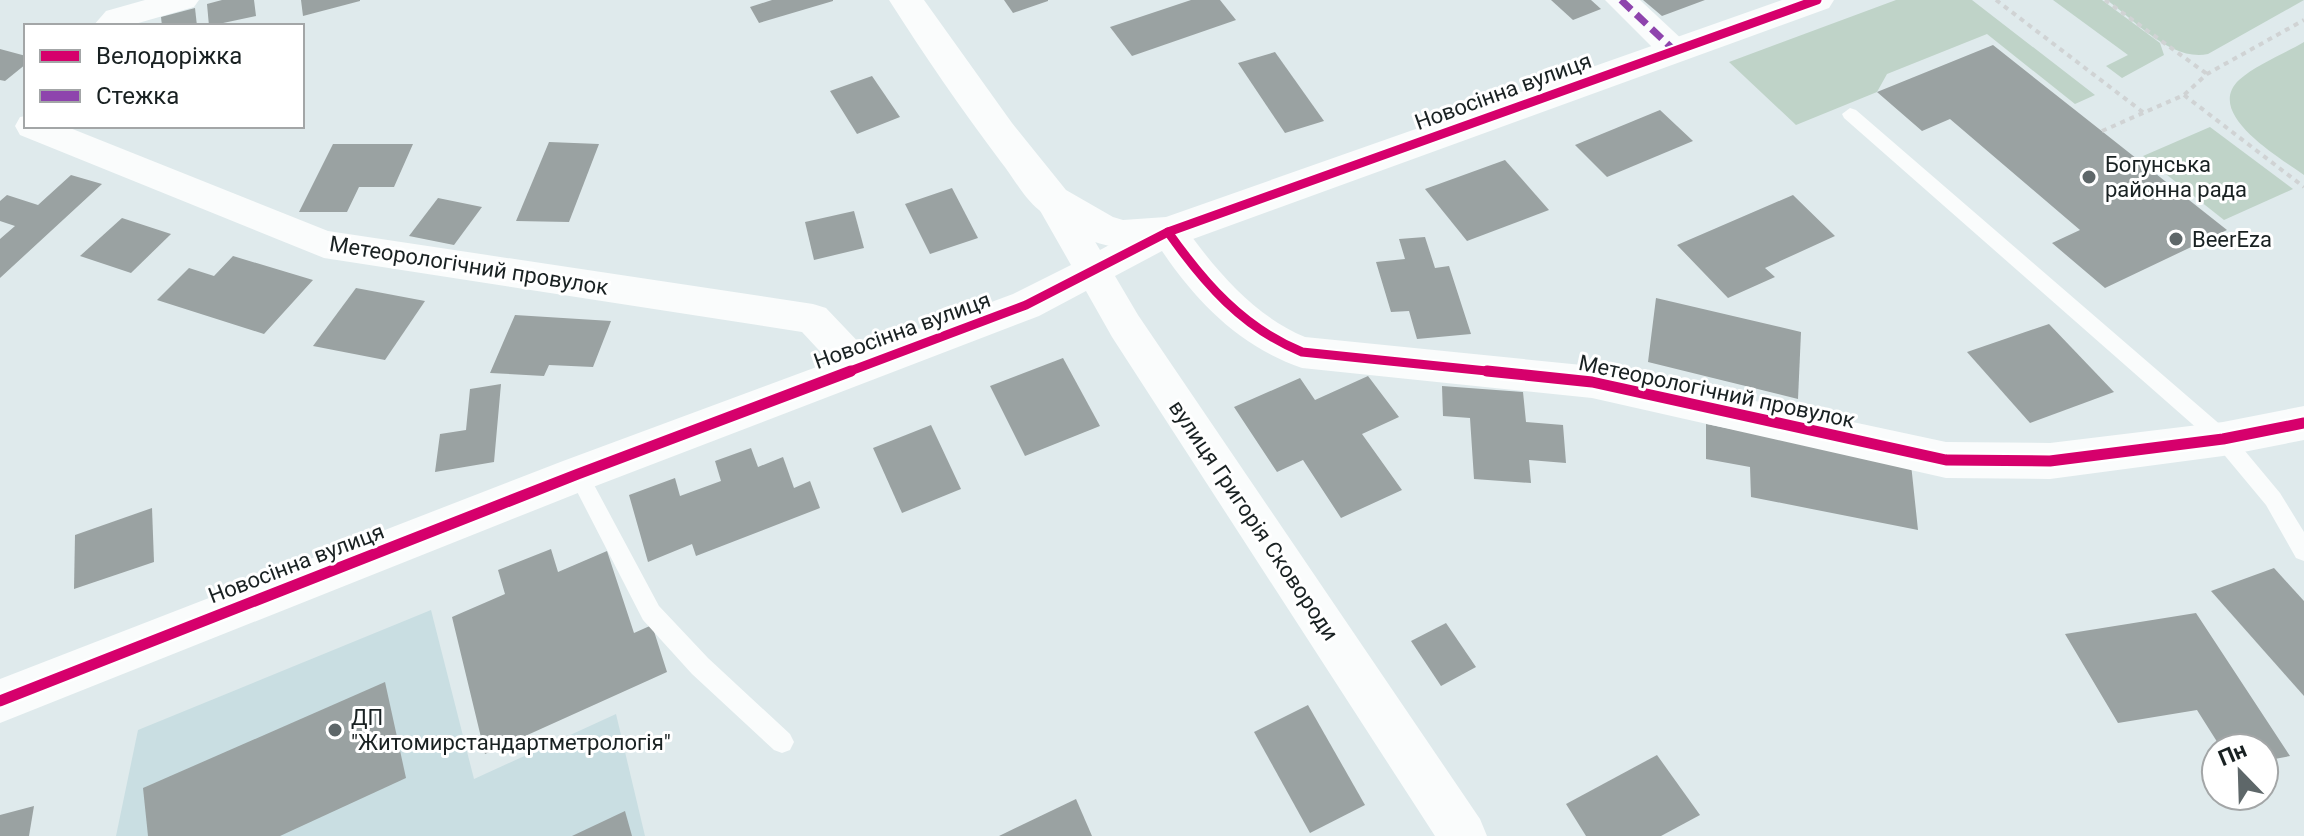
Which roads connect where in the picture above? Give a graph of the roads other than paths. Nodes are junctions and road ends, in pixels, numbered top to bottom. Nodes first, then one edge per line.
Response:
1 (183, 0) edge
2 (906, 0) edge
3 (1621, 0) edge
4 (1817, 0) edge
5 (114, 15) edge
6 (1675, 51) junction
7 (1850, 114) dead end
8 (44, 128) edge
9 (1052, 200) junction
10 (1168, 232) junction
11 (1123, 235) joint
12 (1093, 272) junction
13 (858, 367) junction
14 (2304, 423) edge
15 (2223, 439) junction
16 (578, 474) junction
17 (2304, 551) edge
18 (0, 701) edge
19 (782, 742) dead end
20 (1463, 836) edge

1 - 5 street
2 - 9 street, вулиця Григорія Сковороди
3 - 6 street
4 - 6 street, Новосінна вулиця
6 - 10 street, Новосінна вулиця
7 - 15 lane
8 - 13 street, Метеорологічний провулок
9 - 11 street, вулиця Григорія Сковороди
9 - 12 street, вулиця Григорія Сковороди
10 - 11 street, Новосінна вулиця
10 - 12 street, Новосінна вулиця
10 - 15 street, Метеорологічний провулок
12 - 13 street, Новосінна вулиця
12 - 20 street, вулиця Григорія Сковороди
13 - 16 street, Новосінна вулиця
14 - 15 street, Метеорологічний провулок
15 - 17 lane
16 - 18 street, Новосінна вулиця
16 - 19 lane

